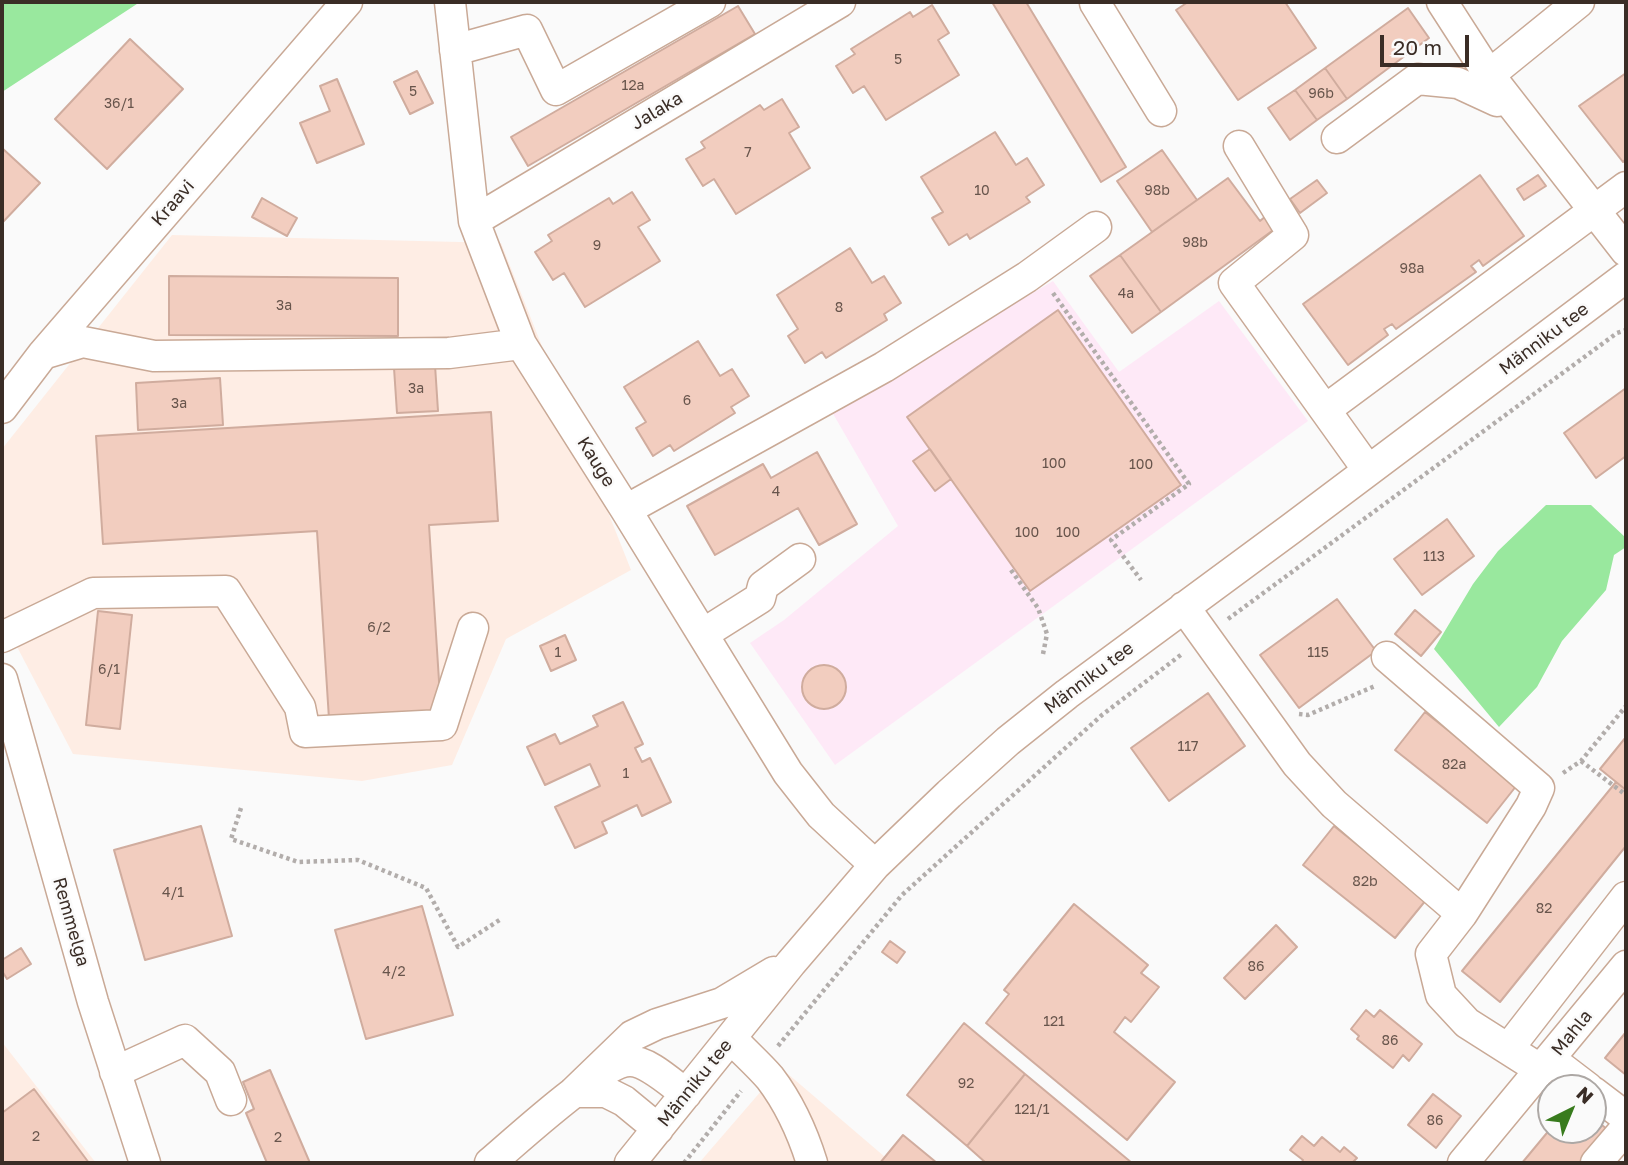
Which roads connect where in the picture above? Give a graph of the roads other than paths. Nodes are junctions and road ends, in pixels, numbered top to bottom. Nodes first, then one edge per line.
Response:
1 (347, 2) edge
2 (450, 2) edge
3 (710, 2) edge
4 (840, 2) edge
5 (1097, 2) edge
6 (1442, 2) edge
7 (1579, 2) edge
8 (455, 50) junction
9 (1493, 88) junction
10 (1161, 111) dead end
11 (1337, 138) dead end
12 (1239, 146) dead end
13 (1626, 187) edge
14 (1595, 211) junction
15 (474, 221) junction
16 (1096, 227) dead end
17 (1626, 251) edge
18 (1626, 277) edge
19 (521, 344) junction
20 (43, 354) junction
21 (2, 408) edge
22 (1325, 410) junction
23 (1368, 470) junction
24 (626, 510) junction
25 (800, 559) dead end
26 (1184, 607) junction
27 (473, 628) dead end
28 (702, 634) junction
29 (2, 637) edge
30 (1396, 665) road end
31 (2, 679) edge
32 (875, 865) junction
33 (1626, 897) edge
34 (1462, 914) junction
35 (791, 963) junction
36 (1626, 966) edge
37 (731, 1038) junction
38 (1508, 1048) junction
39 (1546, 1064) junction
40 (116, 1072) junction
41 (1564, 1074) edge
42 (574, 1092) junction
43 (685, 1094) junction
44 (231, 1100) dead end
45 (1607, 1102) edge
46 (1626, 1117) edge
47 (1626, 1128) edge
48 (658, 1129) junction
49 (145, 1163) edge
50 (490, 1163) edge
51 (630, 1163) edge
52 (812, 1163) edge
53 (1463, 1163) edge
54 (1597, 1163) edge

1 - 20 street, Kraavi
2 - 8 street, Kauge
3 - 8 street
4 - 15 street, Jalaka
5 - 10 street
6 - 9 street
7 - 9 street
8 - 15 street, Kauge
9 - 11 street
9 - 14 street
12 - 22 street
13 - 14 street
14 - 17 street
14 - 22 street
15 - 19 street, Kauge
16 - 24 street
18 - 23 street, Männiku tee
19 - 20 street
19 - 24 street, Kauge
20 - 21 street, Kraavi
22 - 23 street
23 - 26 street, Männiku tee
24 - 28 street, Kauge
25 - 28 street
26 - 32 street, Männiku tee
26 - 34 street
27 - 29 street
28 - 32 street, Kauge
30 - 34 street
31 - 40 street, Remmelga
32 - 35 street, Männiku tee
33 - 38 street
34 - 38 street
35 - 37 street, Männiku tee
35 - 42 street
36 - 39 street, Mahla
37 - 43 street, Männiku tee
37 - 52 street
38 - 39 street
39 - 41 street
39 - 53 street, Mahla
40 - 44 street
40 - 49 street, Remmelga
42 - 43 street
42 - 48 street
42 - 50 street
43 - 48 street, Männiku tee
45 - 46 street
47 - 54 street
48 - 51 street, Männiku tee

